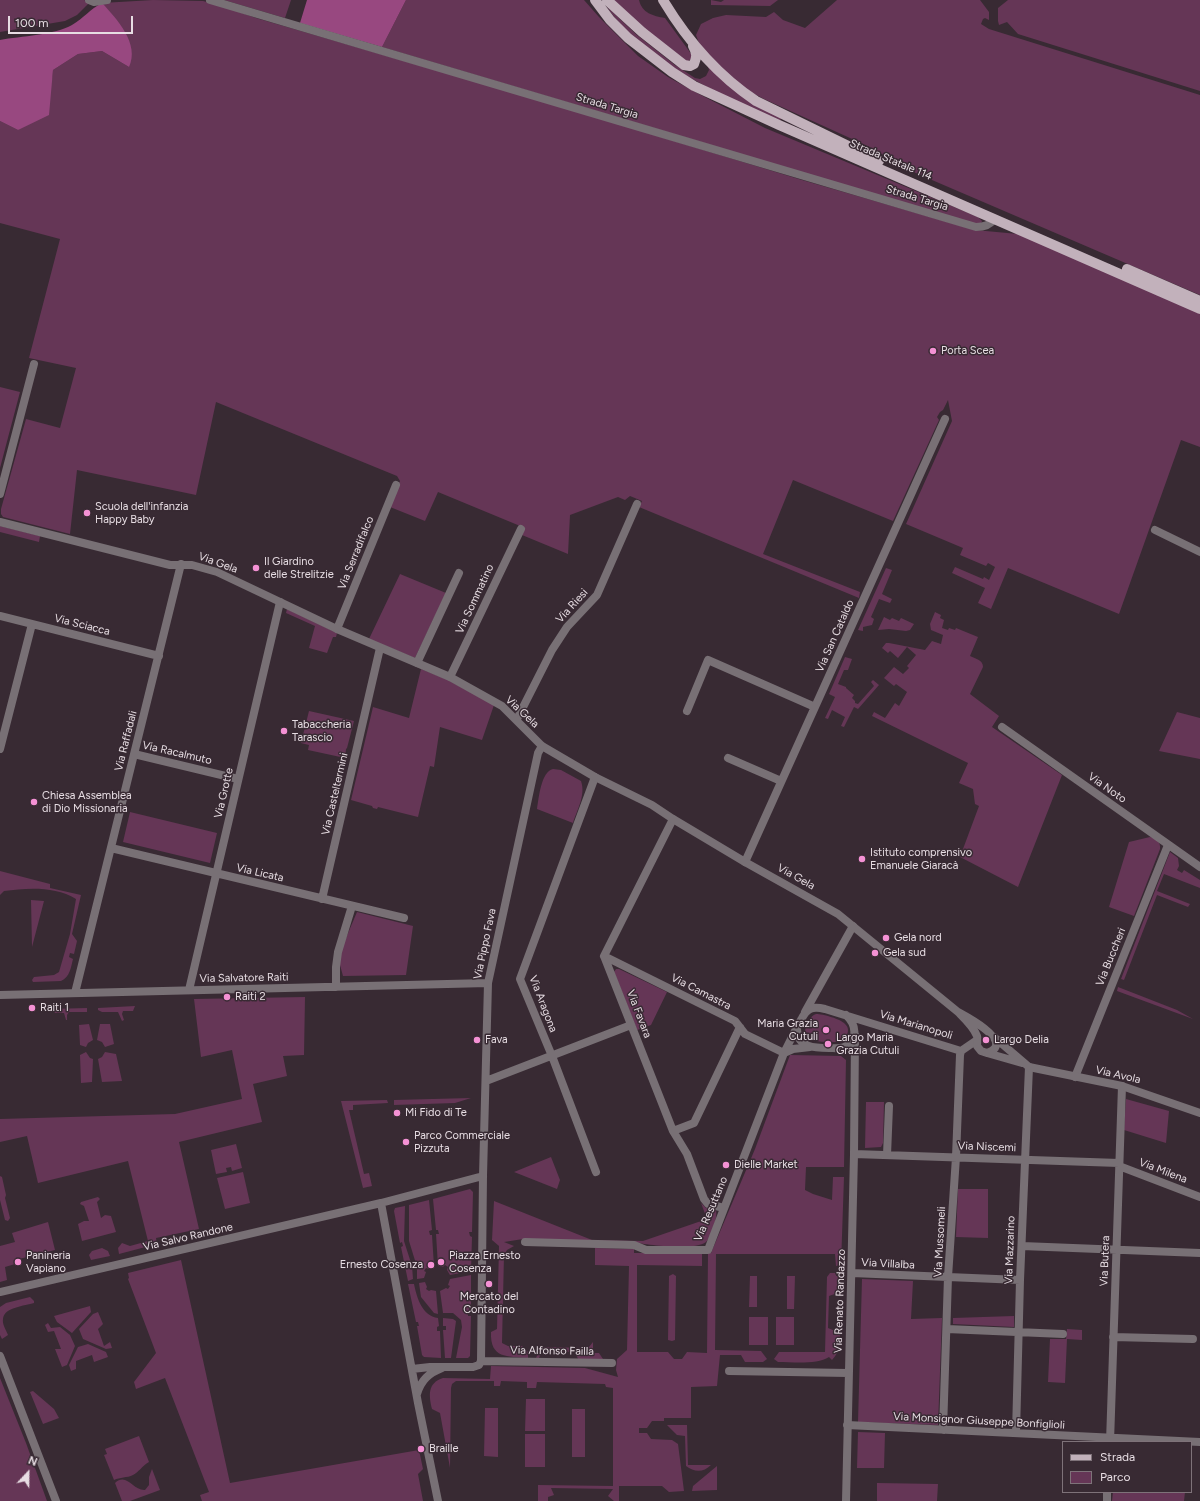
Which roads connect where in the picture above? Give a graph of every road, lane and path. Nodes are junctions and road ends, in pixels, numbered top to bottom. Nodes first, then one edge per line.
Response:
1 (88, 0) edge
2 (107, 0) edge
3 (210, 0) edge
4 (595, 0) edge
5 (607, 0) edge
6 (662, 0) edge
7 (692, 43) junction
8 (996, 219) junction
9 (1200, 301) edge
10 (1200, 309) edge
11 (34, 364) dead end
12 (945, 419) dead end
13 (396, 485) dead end
14 (0, 494) edge
15 (637, 504) dead end
16 (0, 522) edge
17 (520, 529) dead end
18 (1155, 530) dead end
19 (1200, 552) edge
20 (181, 564) junction
21 (459, 573) dead end
22 (280, 602) junction
23 (0, 616) edge
24 (32, 624) junction
25 (337, 629) junction
26 (380, 648) junction
27 (159, 656) junction
28 (417, 663) junction
29 (450, 678) junction
30 (815, 707) junction
31 (687, 711) dead end
32 (517, 719) junction
33 (1002, 727) dead end
34 (542, 746) junction
35 (0, 749) edge
36 (134, 754) junction
37 (728, 758) dead end
38 (595, 777) junction
39 (238, 779) junction
40 (781, 781) junction
41 (674, 819) junction
42 (1168, 845) junction
43 (111, 848) junction
44 (745, 862) junction
45 (1200, 867) edge
46 (216, 873) junction
47 (322, 899) junction
48 (352, 906) junction
49 (404, 918) dead end
50 (853, 926) junction
51 (604, 956) junction
52 (488, 983) junction
53 (336, 987) junction
54 (817, 988) junction
55 (189, 990) junction
56 (76, 993) junction
57 (0, 995) edge
58 (825, 1008) junction
59 (805, 1012) junction
60 (958, 1012) junction
61 (846, 1015) junction
62 (631, 1025) junction
63 (740, 1027) junction
64 (797, 1027) junction
65 (855, 1035) junction
66 (993, 1036) junction
67 (977, 1039) junction
68 (810, 1047) junction
69 (840, 1049) junction
70 (960, 1052) junction
71 (784, 1053) junction
72 (987, 1053) junction
73 (552, 1056) junction
74 (855, 1062) junction
75 (1026, 1065) junction
76 (1075, 1077) junction
77 (486, 1081) junction
78 (1122, 1086) junction
79 (889, 1106) dead end
80 (1200, 1113) edge
81 (673, 1131) junction
82 (854, 1154) junction
83 (887, 1155) junction
84 (956, 1157) junction
85 (1025, 1159) junction
86 (1119, 1164) junction
87 (596, 1172) dead end
88 (483, 1176) junction
89 (1200, 1197) edge
90 (381, 1203) junction
91 (724, 1208) junction
92 (525, 1242) dead end
93 (1022, 1246) junction
94 (1116, 1250) junction
95 (1200, 1253) edge
96 (852, 1273) junction
97 (948, 1278) junction
98 (1020, 1280) junction
99 (0, 1292) edge
100 (947, 1329) junction
101 (1019, 1332) junction
102 (1063, 1334) dead end
103 (1113, 1337) junction
104 (1192, 1339) dead end
105 (0, 1356) edge
106 (481, 1361) junction
107 (612, 1364) dead end
108 (443, 1367) junction
109 (412, 1369) junction
110 (729, 1371) dead end
111 (848, 1372) junction
112 (417, 1395) junction
113 (847, 1425) junction
114 (943, 1430) junction
115 (1016, 1434) junction
116 (1110, 1440) edge
117 (1155, 1441) edge
118 (56, 1501) edge
119 (438, 1501) edge
120 (846, 1501) edge

1 - 2 street
3 - 8 street, Strada Targia
4 - 8 main road, Strada Statale 114
5 - 7 main road
6 - 7 main road, Strada Statale 114
7 - 9 main road, Strada Statale 114
8 - 10 main road, Strada Statale 114
11 - 14 street
12 - 30 street, Via San Cataldo
13 - 25 street, Via Serradifalco
15 - 32 street, Via Riesi
16 - 20 street, Via Gela
17 - 29 street, Via Sommatino
18 - 19 street
20 - 22 street, Via Gela
20 - 27 street, Via Raffadali
21 - 28 street
22 - 25 street, Via Gela
22 - 39 street, Via Grotte
23 - 24 street, Via Sciacca
24 - 27 street, Via Sciacca
24 - 35 street
25 - 26 street, Via Gela
26 - 28 street, Via Gela
26 - 47 street, Via Casteltermini
27 - 36 street, Via Raffadali
28 - 29 street, Via Gela
29 - 32 street, Via Gela
30 - 31 street
30 - 40 street, Via San Cataldo
32 - 34 street, Via Gela
33 - 42 street, Via Noto
34 - 38 street, Via Gela
34 - 52 street, Via Pippo Fava
36 - 39 street, Via Racalmuto
36 - 43 street, Via Raffadali
37 - 40 street
38 - 41 street, Via Gela
38 - 73 street, Via Aragona
39 - 46 street, Via Grotte
40 - 44 street, Via San Cataldo
41 - 44 street, Via Gela
41 - 51 street
42 - 45 street, Via Noto
42 - 76 street, Via Buccheri
43 - 46 street, Via Licata
43 - 56 street, Via Raffadali
44 - 50 street, Via Gela
46 - 47 street, Via Licata
46 - 55 street, Via Grotte
47 - 48 street, Via Licata
48 - 49 street, Via Licata
48 - 53 street
50 - 54 street
50 - 60 street, Via Gela
51 - 62 street, Via Favara
51 - 63 street, Via Camastra
52 - 53 street, Via Salvatore Raiti
52 - 77 street, Via Pippo Fava
53 - 55 street, Via Salvatore Raiti
54 - 58 street
54 - 59 street
55 - 56 street, Via Salvatore Raiti
56 - 57 street, Via Salvatore Raiti
58 - 59 street
58 - 61 street
59 - 64 street
60 - 66 street
60 - 67 street
61 - 65 street
61 - 70 street, Via Marianopoli
62 - 73 street
62 - 81 street, Via Favara
63 - 71 street, Via Camastra
63 - 81 street
64 - 68 street
64 - 71 street, Via Resuttano
65 - 69 street
65 - 74 street, Via Renato Randazzo
66 - 67 street
66 - 72 street
66 - 75 street
67 - 70 street
67 - 72 street
68 - 69 street
68 - 71 street
69 - 74 street
70 - 84 street, Via Mussomeli
71 - 91 street, Via Resuttano
72 - 75 street, Via Avola
73 - 77 street
73 - 87 street, Via Aragona
74 - 82 street, Via Renato Randazzo
75 - 76 street, Via Avola
75 - 85 street, Via Mazzarino
76 - 78 street, Via Avola
77 - 88 street, Via Pippo Fava
78 - 80 street, Via Avola
78 - 86 street, Via Butera
79 - 83 street
81 - 91 street, Via Favara
82 - 83 street, Via Niscemi
82 - 96 street, Via Renato Randazzo
83 - 84 street, Via Niscemi
84 - 85 street, Via Niscemi
84 - 97 street, Via Mussomeli
85 - 86 street, Via Niscemi
85 - 93 street, Via Mazzarino
86 - 89 street, Via Milena
86 - 94 street, Via Butera
88 - 90 street, Via Salvo Randone
88 - 106 street, Via Pippo Fava
90 - 99 street, Via Salvo Randone
90 - 109 street
91 - 92 street, Via Resuttano
93 - 94 street
93 - 98 street, Via Mazzarino
94 - 95 street
94 - 103 street, Via Butera
96 - 97 street, Via Villalba
96 - 111 street, Via Renato Randazzo
97 - 98 street, Via Villalba
97 - 100 street, Via Mussomeli
98 - 101 street, Via Mazzarino
100 - 101 street
100 - 114 street, Via Mussomeli
101 - 102 street
101 - 115 street, Via Mazzarino
103 - 104 street
103 - 116 street, Via Butera
105 - 118 street
106 - 107 street, Via Alfonso Failla
106 - 108 street, Via Alfonso Failla
108 - 109 street, Via Alfonso Failla
108 - 112 street
109 - 112 street
110 - 111 street
111 - 113 street, Via Renato Randazzo
112 - 119 street
113 - 114 street, Via Monsignor Giuseppe Bonfiglioli
113 - 120 street, Via Renato Randazzo
114 - 115 street, Via Monsignor Giuseppe Bonfiglioli
115 - 116 street, Via Monsignor Giuseppe Bonfiglioli
116 - 117 street, Via Monsignor Giuseppe Bonfiglioli

